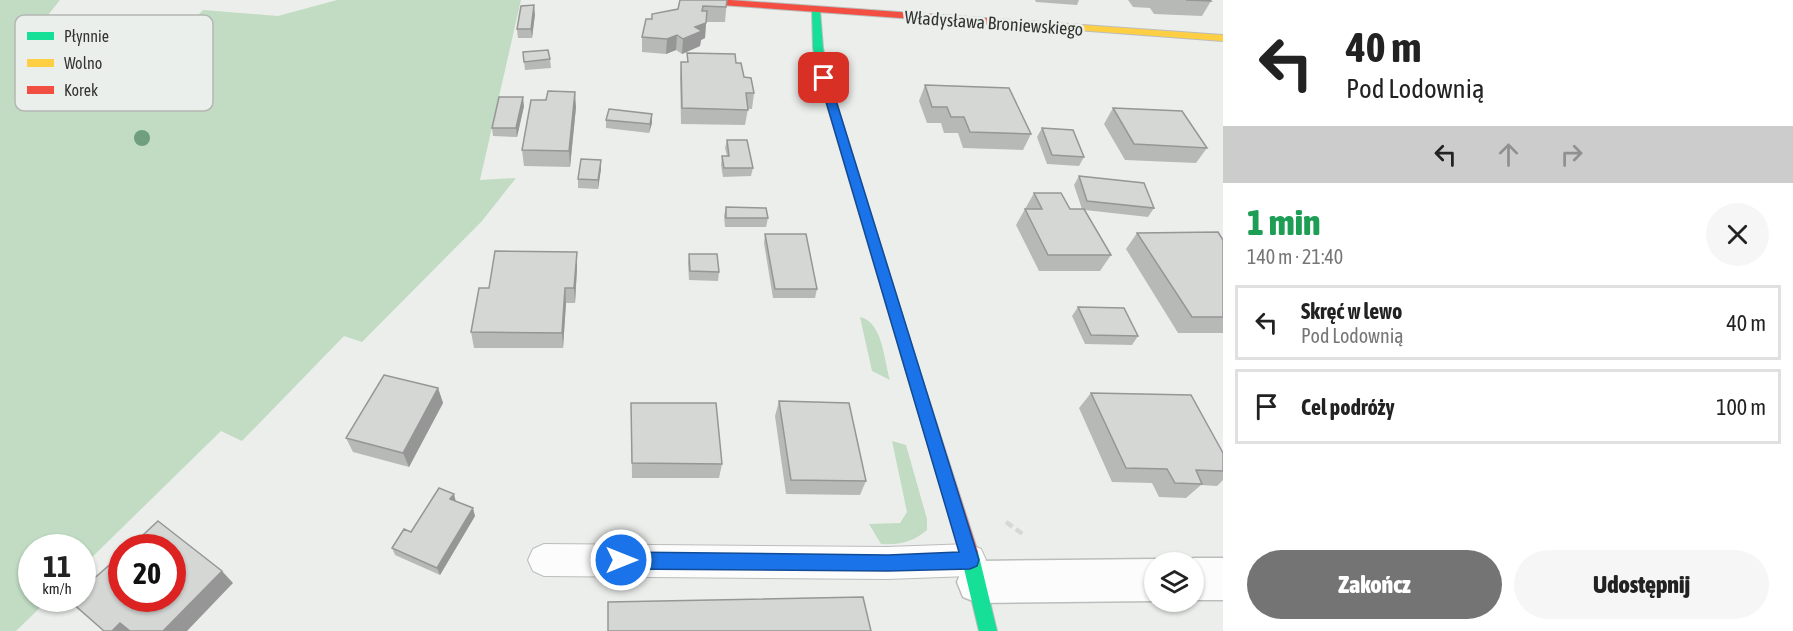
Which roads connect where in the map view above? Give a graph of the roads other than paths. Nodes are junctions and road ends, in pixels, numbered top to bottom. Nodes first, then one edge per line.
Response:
1 (693, 0) edge
2 (816, 10) junction
3 (1223, 38) edge
4 (544, 561) dead end
5 (974, 571) junction
6 (1144, 579) edge
7 (1204, 579) edge
8 (1223, 579) edge
9 (988, 631) edge

1 - 2 street, Władysława Broniewskiego
2 - 3 street, Władysława Broniewskiego
2 - 5 street
4 - 5 lane
5 - 6 street
5 - 9 street
7 - 8 street

